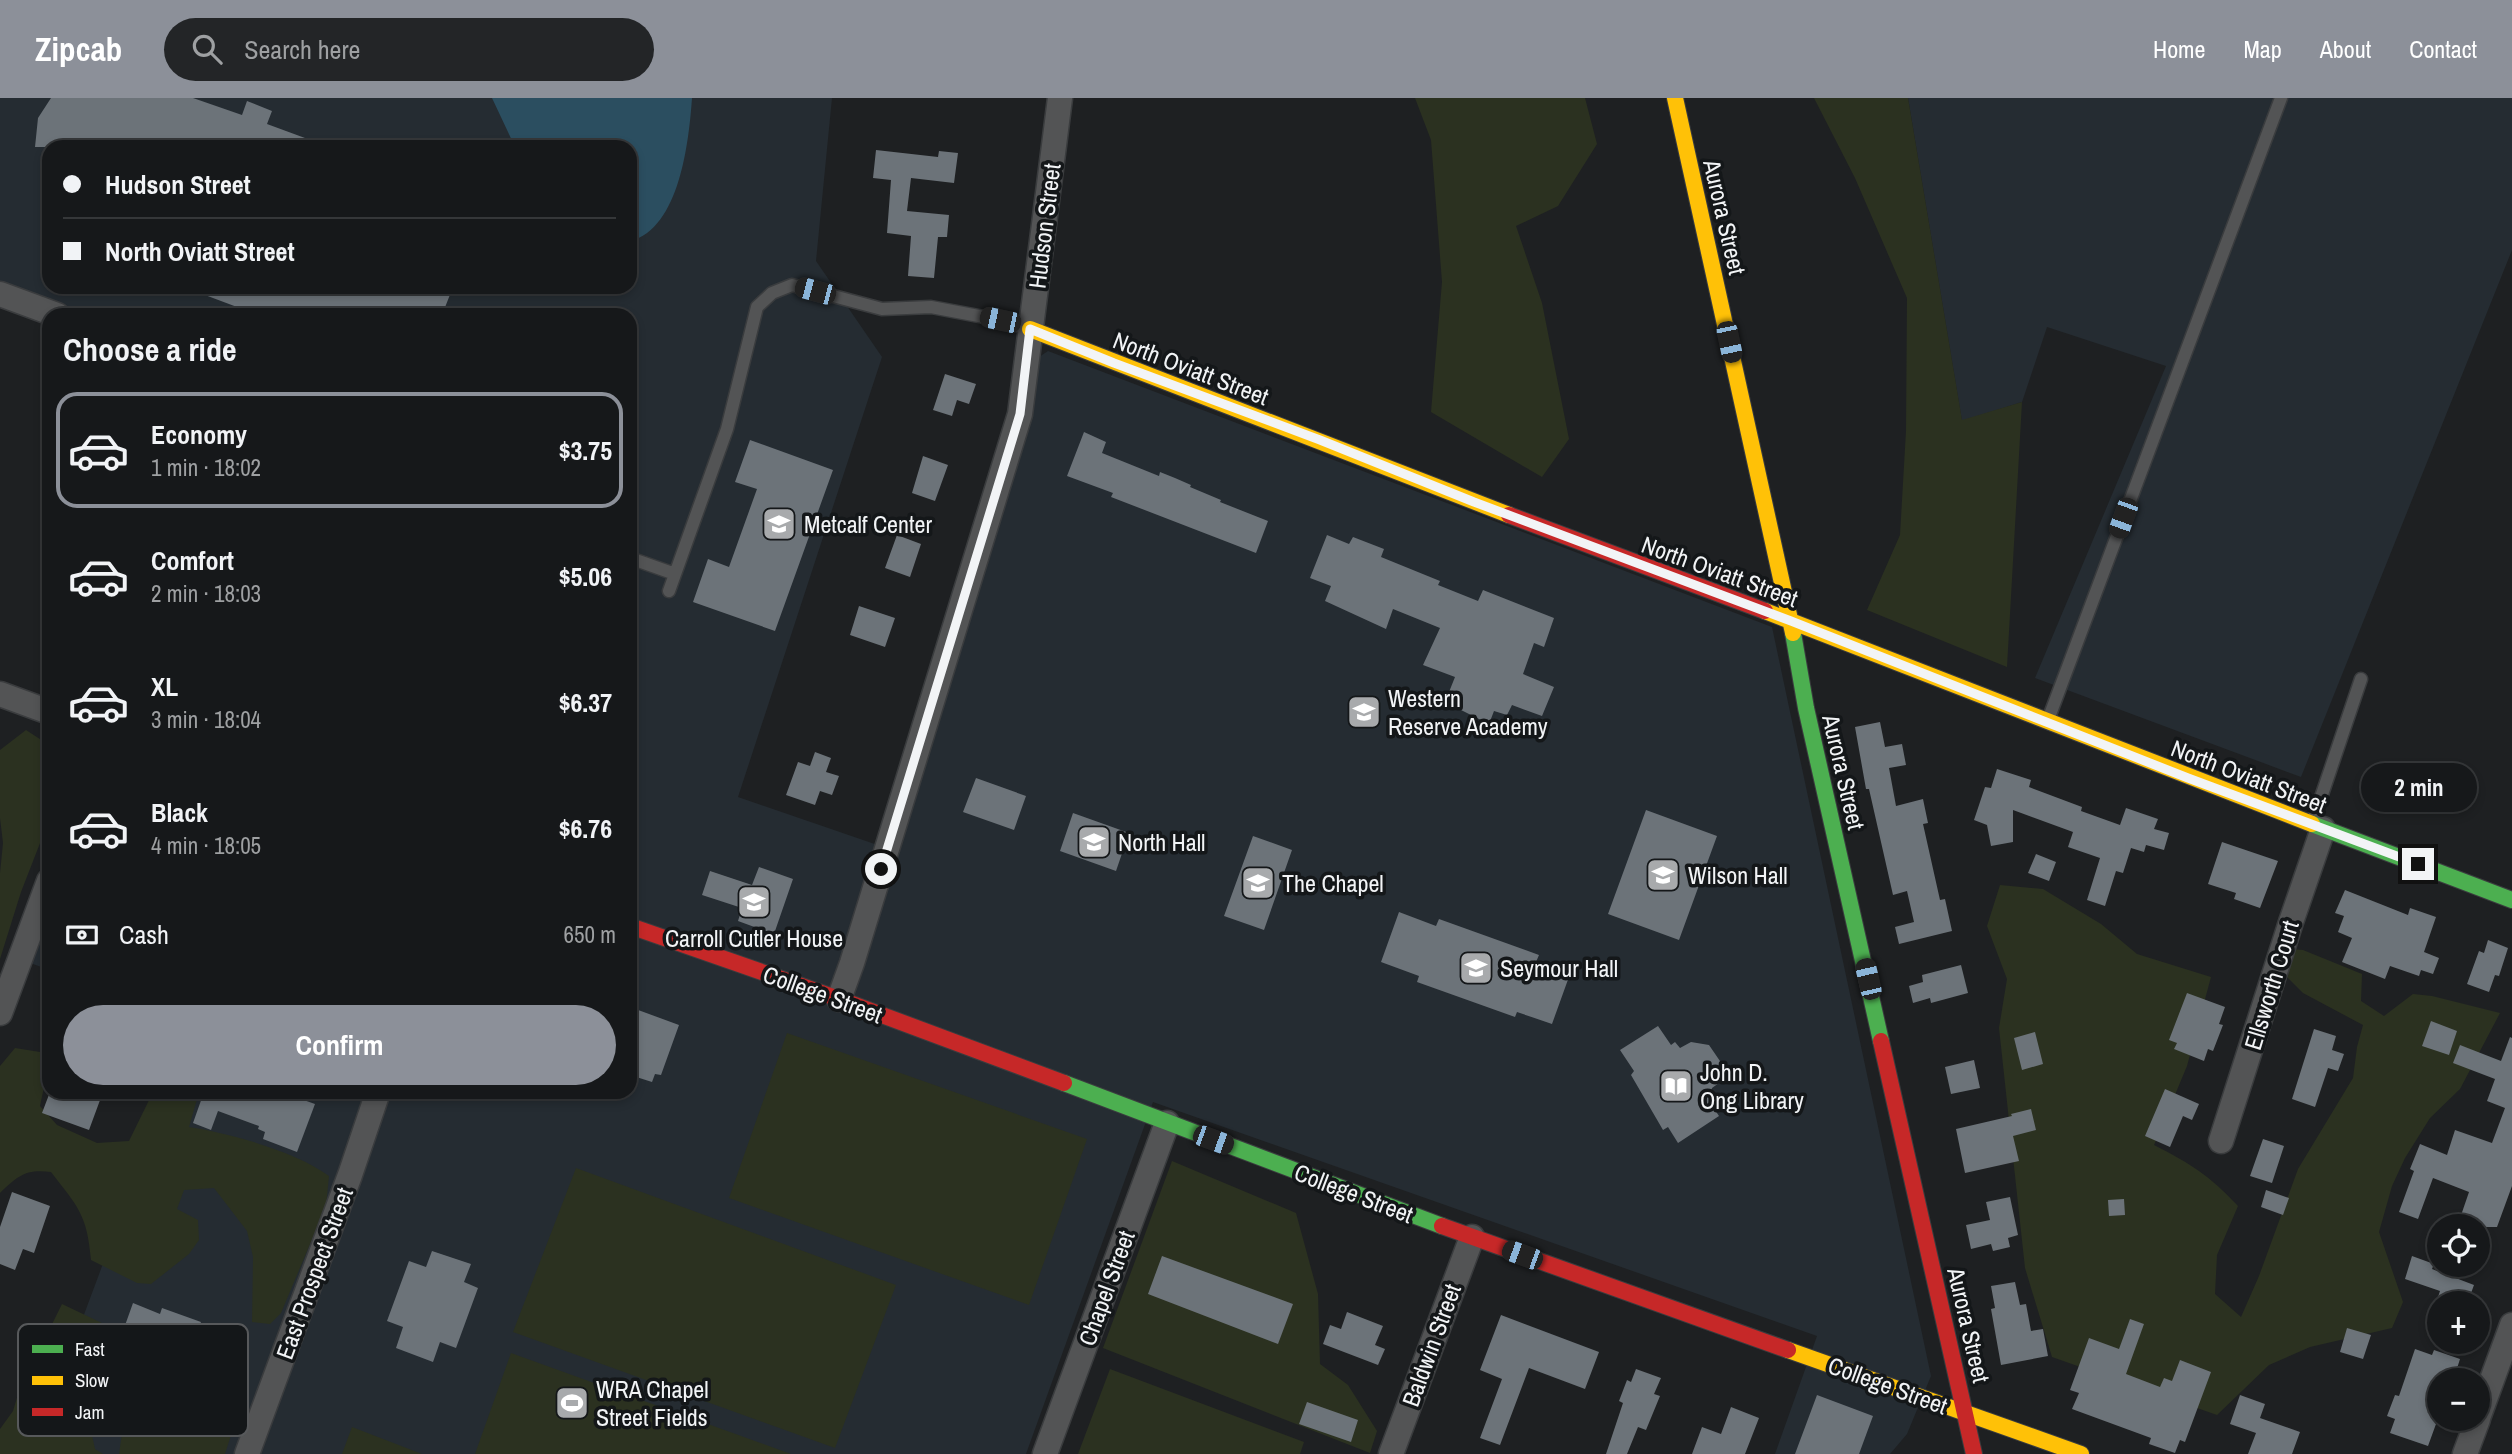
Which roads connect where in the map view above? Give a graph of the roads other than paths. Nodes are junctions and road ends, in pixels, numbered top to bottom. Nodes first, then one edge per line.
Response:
1 (1060, 98) edge
2 (1675, 98) edge
3 (2281, 98) edge
4 (0, 294) edge
5 (42, 309) edge
6 (1030, 329) junction
7 (637, 560) edge
8 (675, 574) junction
9 (669, 591) dead end
10 (1791, 621) junction
11 (2361, 679) dead end
12 (0, 694) edge
13 (42, 709) edge
14 (2048, 723) junction
15 (2318, 826) junction
16 (42, 900) edge
17 (2512, 900) edge
18 (637, 928) edge
19 (839, 999) junction
20 (0, 1013) edge
21 (376, 1099) edge
22 (1167, 1123) junction
23 (2221, 1141) dead end
24 (1472, 1237) junction
25 (2512, 1325) edge
26 (2490, 1386) edge
27 (1966, 1413) junction
28 (2474, 1431) edge
29 (247, 1454) edge
30 (1045, 1454) edge
31 (1391, 1454) edge
32 (1974, 1454) edge
33 (2081, 1454) edge
34 (2465, 1454) edge

1 - 6 street, Hudson Street
2 - 10 street, Aurora Street
3 - 14 lane
4 - 5 street
6 - 8 lane
6 - 10 street, North Oviatt Street
6 - 19 street, Hudson Street
7 - 8 lane
8 - 9 lane
10 - 14 street, North Oviatt Street
10 - 27 street, Aurora Street
11 - 15 lane
12 - 13 street
14 - 15 street, North Oviatt Street
15 - 17 street, North Oviatt Street
15 - 23 street, Ellsworth Court
16 - 20 street
18 - 19 street, College Street
19 - 22 street, College Street
21 - 29 street, East Prospect Street
22 - 24 street, College Street
22 - 30 street, Chapel Street
24 - 27 street, College Street
24 - 31 street, Baldwin Street
25 - 26 street
27 - 32 street, Aurora Street
27 - 33 street, College Street
28 - 34 street

